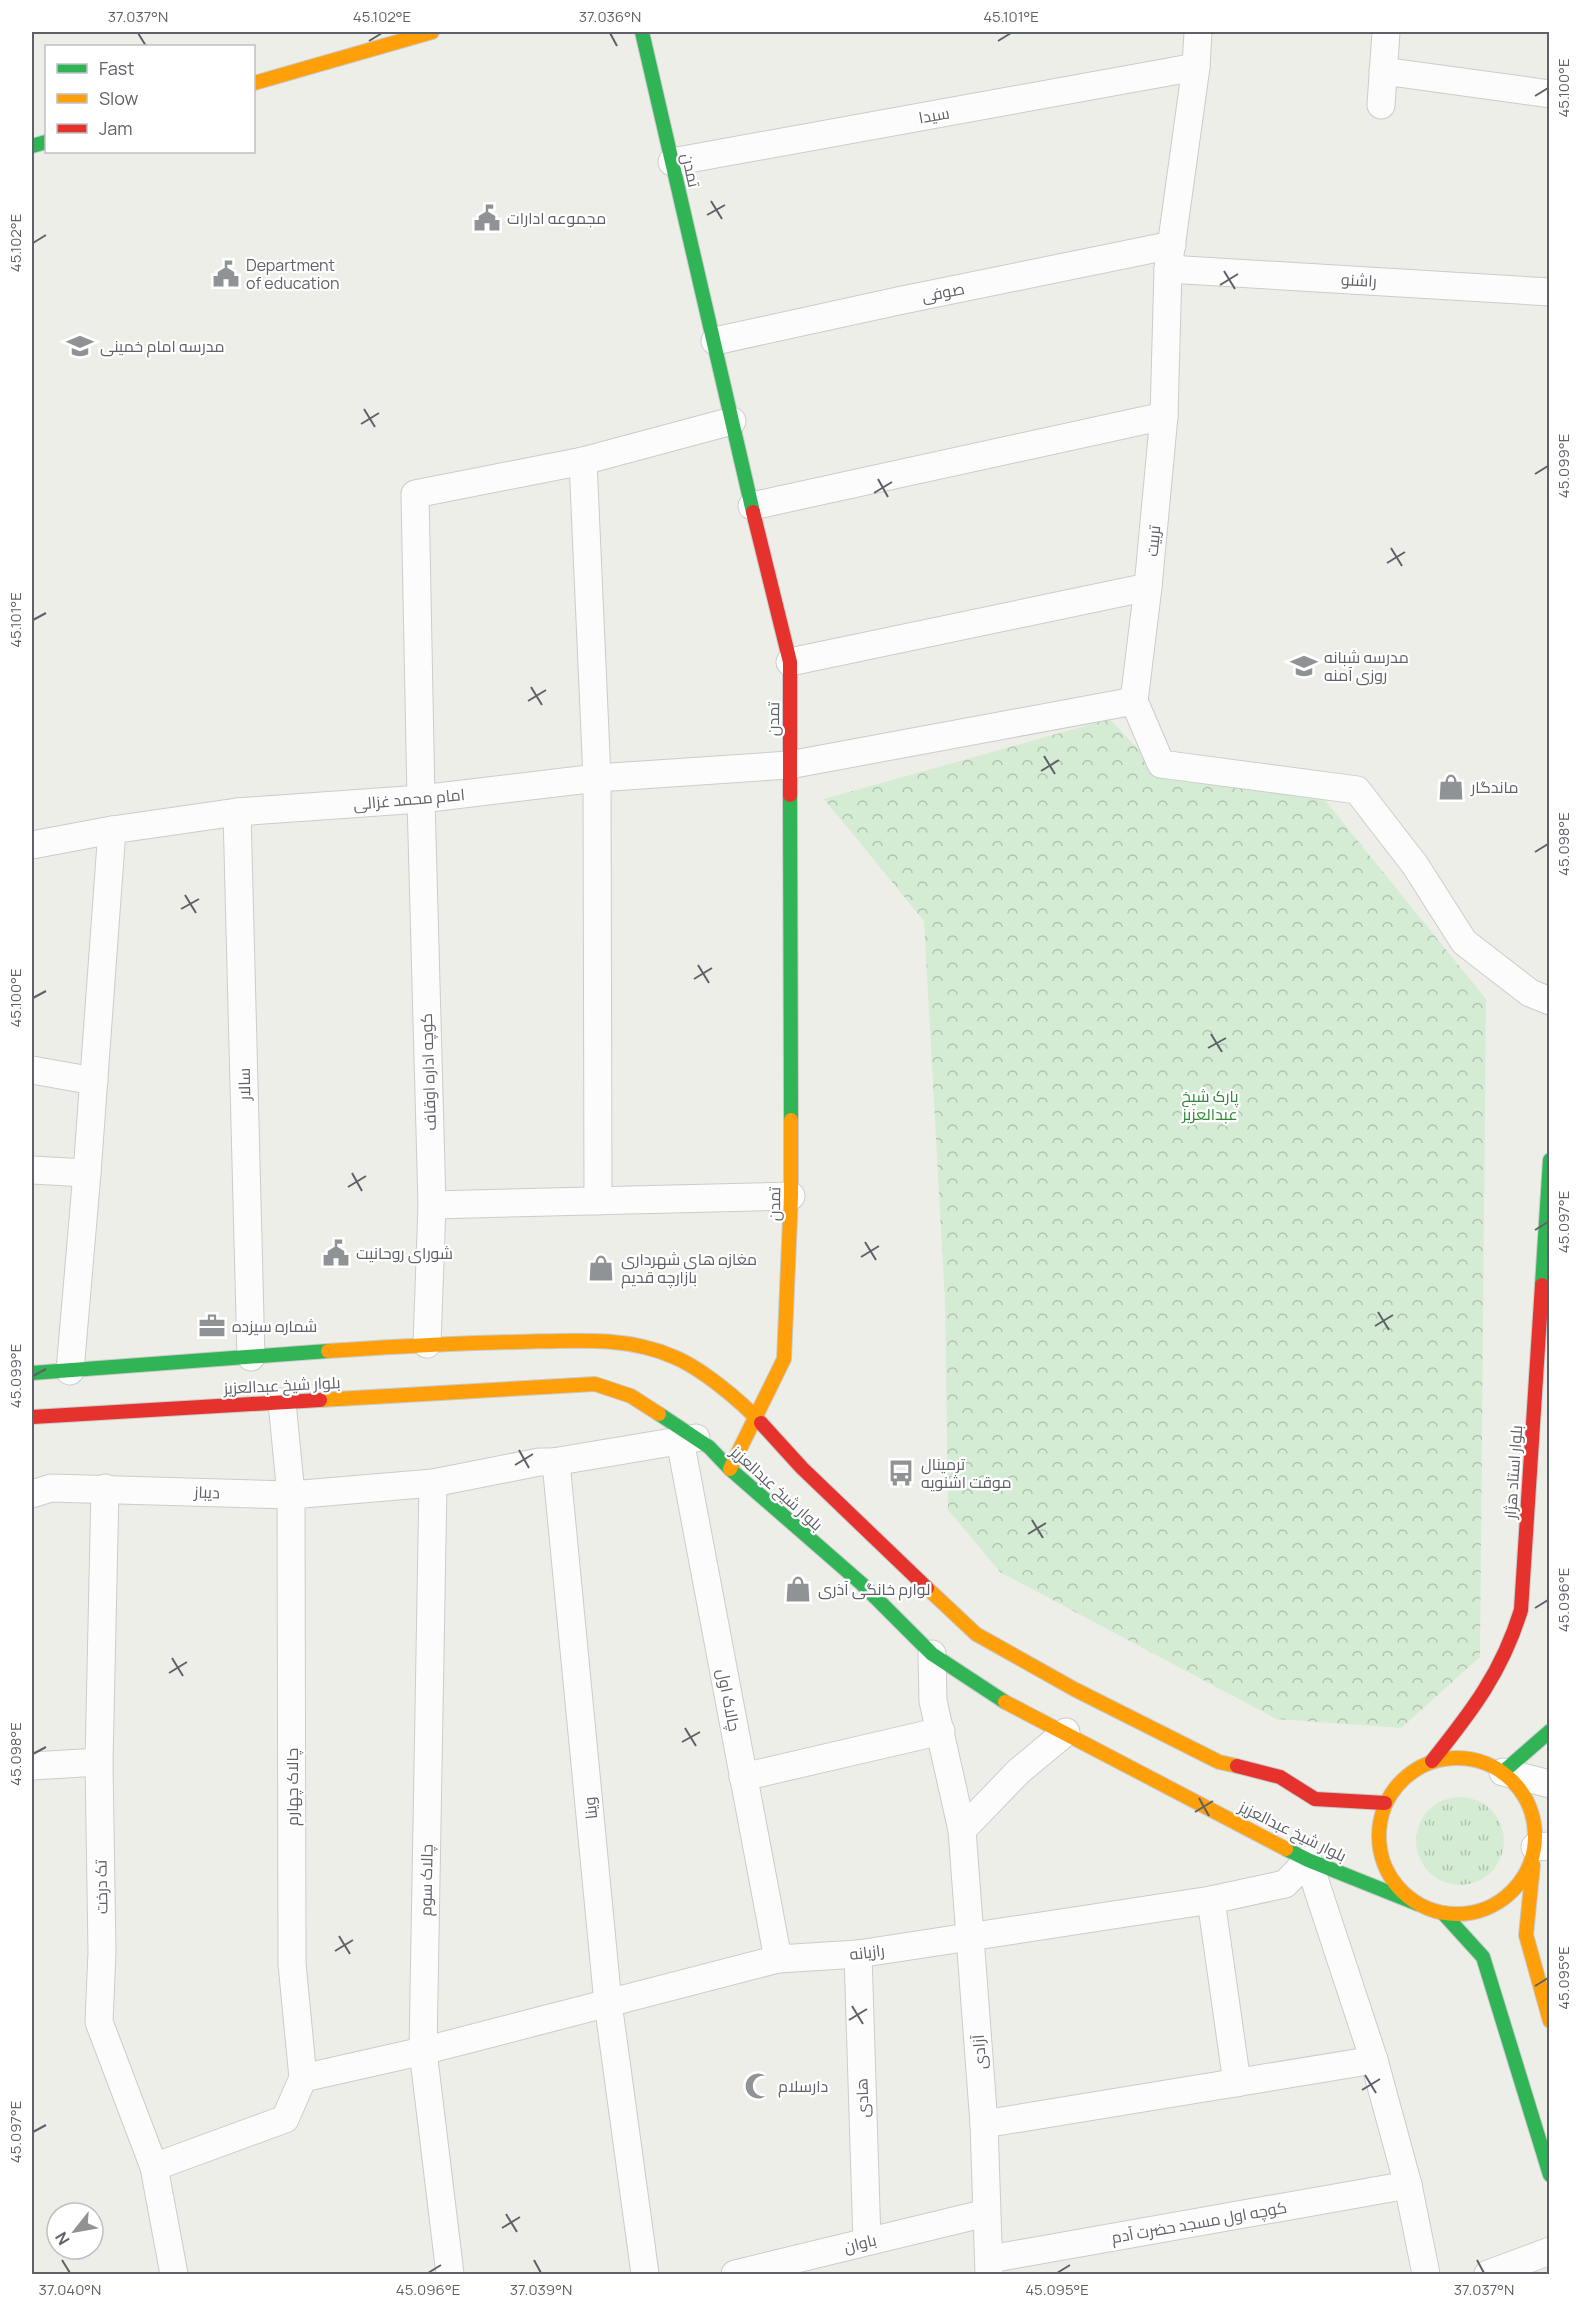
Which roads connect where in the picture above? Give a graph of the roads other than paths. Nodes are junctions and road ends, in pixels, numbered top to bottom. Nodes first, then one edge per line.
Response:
1 (432, 32) edge
2 (642, 32) edge
3 (1198, 32) edge
4 (1386, 32) edge
5 (1196, 68) junction
6 (1383, 71) junction
7 (255, 83) edge
8 (1550, 94) edge
9 (1381, 105) dead end
10 (672, 162) junction
11 (1170, 257) junction
12 (1550, 292) edge
13 (715, 341) junction
14 (1164, 416) junction
15 (732, 421) junction
16 (583, 461) junction
17 (752, 506) junction
18 (1148, 587) junction
19 (790, 662) junction
20 (1134, 700) junction
21 (789, 765) junction
22 (597, 778) junction
23 (421, 800) junction
24 (237, 812) junction
25 (112, 830) junction
26 (32, 845) edge
27 (1550, 1000) edge
28 (32, 1070) edge
29 (94, 1081) junction
30 (1550, 1160) edge
31 (32, 1170) edge
32 (87, 1173) junction
33 (791, 1196) junction
34 (598, 1200) junction
35 (432, 1204) junction
36 (1544, 1323) edge
37 (427, 1344) junction
38 (251, 1356) junction
39 (70, 1371) junction
40 (32, 1372) edge
41 (282, 1402) junction
42 (755, 1416) junction
43 (32, 1417) edge
44 (1533, 1419) junction
45 (1550, 1420) edge
46 (688, 1439) junction
47 (553, 1462) junction
48 (730, 1469) junction
49 (433, 1483) junction
50 (105, 1488) junction
51 (32, 1494) edge
52 (291, 1495) junction
53 (932, 1654) junction
54 (940, 1731) junction
55 (1550, 1731) edge
56 (1066, 1732) junction
57 (1432, 1761) junction
58 (99, 1762) junction
59 (32, 1766) edge
60 (1503, 1772) junction
61 (743, 1777) junction
62 (1550, 1784) edge
63 (1385, 1803) junction
64 (962, 1830) junction
65 (1542, 1846) edge
66 (1308, 1860) junction
67 (1211, 1900) junction
68 (1418, 1904) junction
69 (1443, 1913) junction
70 (970, 1937) junction
71 (858, 1954) junction
72 (778, 1959) junction
73 (609, 2003) junction
74 (1550, 2021) edge
75 (423, 2051) junction
76 (1374, 2060) junction
77 (303, 2078) junction
78 (1237, 2083) junction
79 (984, 2124) junction
80 (154, 2168) junction
81 (1550, 2175) edge
82 (1408, 2185) junction
83 (986, 2213) junction
84 (867, 2241) junction
85 (1550, 2251) edge
86 (989, 2266) edge
87 (174, 2274) edge
88 (450, 2274) edge
89 (645, 2274) edge
90 (735, 2274) edge
91 (1426, 2274) edge
92 (1488, 2274) edge

1 - 7 main road
2 - 10 main road, تمدن
3 - 5 street, تربیت
4 - 6 street
5 - 10 street, سیدا
5 - 11 street, تربیت
6 - 8 street
6 - 9 street
10 - 13 main road, تمدن
11 - 12 street, راشنو
11 - 13 street, صوفی
11 - 14 street, تربیت
13 - 15 main road, تمدن
14 - 17 street
14 - 18 street, تربیت
15 - 16 street
15 - 17 main road, تمدن
16 - 22 street
16 - 23 street, کوچه اداره اوقاف
17 - 19 main road, تمدن
18 - 19 street
18 - 20 street, تربیت
19 - 21 main road, تمدن
20 - 21 street
20 - 27 street
21 - 22 street, امام محمد غزالی
21 - 33 main road, تمدن
22 - 23 street, امام محمد غزالی
22 - 34 street
23 - 24 street, امام محمد غزالی
23 - 35 street, کوچه اداره اوقاف
24 - 25 street, امام محمد غزالی
24 - 38 street, سالار
25 - 26 street, امام محمد غزالی
25 - 29 street
28 - 29 street
29 - 32 street
30 - 36 main road, بلوار استاد هژار
31 - 32 street
32 - 39 street
33 - 34 street
33 - 42 main road, تمدن
34 - 35 street
35 - 37 street, کوچه اداره اوقاف
36 - 44 main road, بلوار استاد هژار
37 - 38 main road, بلوار شیخ عبدالعزیز
37 - 42 main road, بلوار شیخ عبدالعزیز
38 - 39 main road, بلوار شیخ عبدالعزیز
39 - 40 main road, بلوار شیخ عبدالعزیز
41 - 43 main road, بلوار شیخ عبدالعزیز
41 - 46 main road, بلوار شیخ عبدالعزیز
41 - 52 street
42 - 48 main road, تمدن
42 - 63 main road, بلوار شیخ عبدالعزیز
44 - 45 main road
44 - 57 main road, بلوار استاد هژار
46 - 47 street
46 - 48 main road, بلوار شیخ عبدالعزیز
46 - 61 street, چالاک اول
47 - 49 street
47 - 73 street, وینا
48 - 53 main road, بلوار شیخ عبدالعزیز
49 - 52 street, دیباز
49 - 75 street, چالاک سوم
50 - 51 street, دیباز
50 - 52 street, دیباز
50 - 58 street, تک درخت
52 - 77 street, چالاک چهارم
53 - 54 street, آزادی
53 - 56 main road, بلوار شیخ عبدالعزیز
54 - 61 street
54 - 64 street, آزادی
55 - 60 main road
56 - 64 street
56 - 66 main road, بلوار شیخ عبدالعزیز
57 - 60 main road
57 - 63 main road
58 - 59 street
58 - 80 street, تک درخت
60 - 62 street
60 - 65 main road
61 - 72 street, چالاک اول
63 - 68 main road
64 - 70 street, آزادی
65 - 69 main road
65 - 74 main road
66 - 67 street, رازیانه
66 - 68 main road, بلوار شیخ عبدالعزیز
66 - 76 street
67 - 70 street, رازیانه
67 - 78 street
68 - 69 main road
69 - 81 main road
70 - 71 street, رازیانه
70 - 79 street, آزادی
71 - 72 street, رازیانه
71 - 84 street, هادی
72 - 73 street, رازیانه
73 - 75 street, رازیانه
73 - 89 street, وینا
75 - 77 street, رازیانه
75 - 88 street, چالاک سوم
76 - 78 street
76 - 82 street
77 - 80 street
78 - 79 street
79 - 83 street, آزادی
80 - 87 street, تک درخت
82 - 86 street, کوچه اول مسجد حضرت آدم
82 - 91 street
83 - 84 street, باوان
83 - 86 street, آزادی
84 - 90 street, باوان
85 - 92 street

